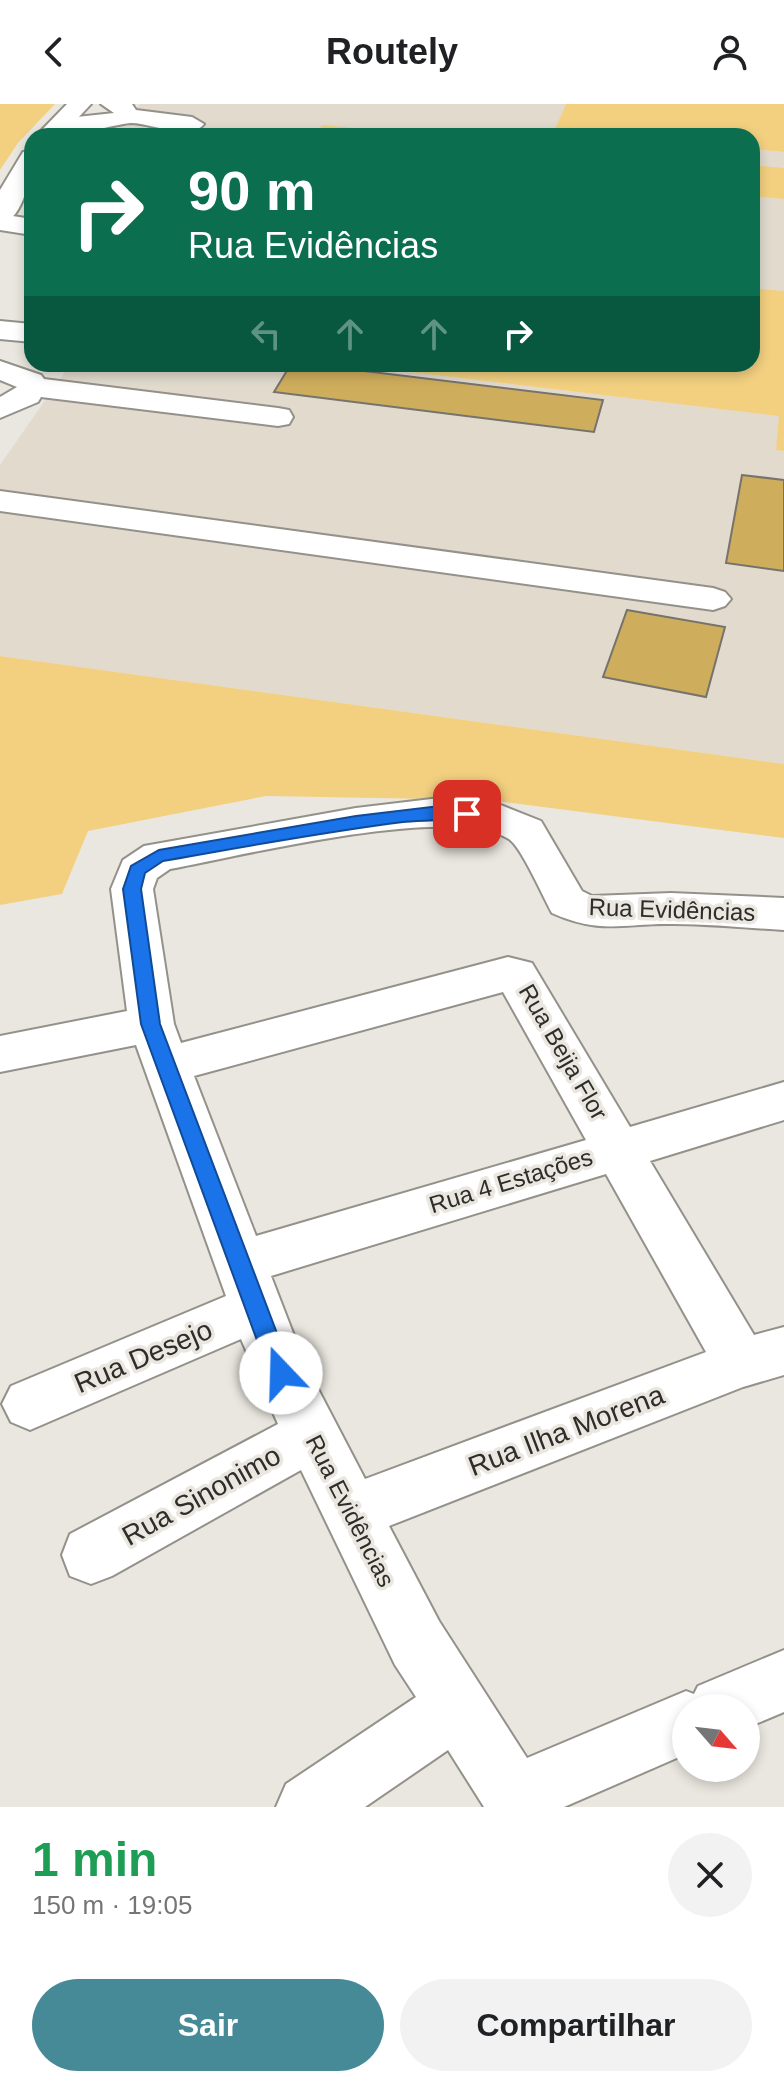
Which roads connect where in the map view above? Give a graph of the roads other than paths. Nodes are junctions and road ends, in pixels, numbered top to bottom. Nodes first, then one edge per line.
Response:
1 (80, 104) edge
2 (119, 110) edge
3 (192, 124) dead end
4 (56, 128) edge
5 (72, 128) edge
6 (24, 172) edge
7 (24, 202) edge
8 (2, 214) edge
9 (24, 224) edge
10 (0, 330) edge
11 (24, 332) edge
12 (0, 370) edge
13 (32, 387) junction
14 (0, 409) edge
15 (278, 417) dead end
16 (0, 501) edge
17 (713, 599) dead end
18 (784, 914) edge
19 (158, 1045) junction
20 (0, 1054) edge
21 (784, 1101) edge
22 (618, 1148) junction
23 (247, 1286) junction
24 (762, 1357) edge
25 (30, 1404) dead end
26 (311, 1435) junction
27 (350, 1513) junction
28 (91, 1555) dead end
29 (784, 1681) edge
30 (753, 1694) edge
31 (457, 1706) junction
32 (672, 1729) edge
33 (517, 1801) edge
34 (309, 1807) edge

1 - 4 main road
2 - 3 main road
2 - 5 main road
6 - 8 main road
7 - 8 main road
8 - 9 main road
10 - 11 main road
12 - 13 main road
13 - 14 main road
13 - 15 main road
16 - 17 main road
18 - 19 main road, Rua Evidências
19 - 20 main road
19 - 22 main road, Rua Beija Flor
19 - 23 main road, Rua Evidências
21 - 22 main road, Rua 4 Estações
22 - 23 main road, Rua 4 Estações
22 - 24 main road, Rua Beija Flor
23 - 25 main road, Rua Desejo
23 - 26 main road, Rua Evidências
24 - 27 main road, Rua Ilha Morena
26 - 27 main road, Rua Evidências
26 - 28 main road, Rua Sinonimo
27 - 31 main road, Rua Evidências
29 - 30 main road
31 - 33 main road, Rua Evidências
31 - 34 main road
32 - 33 main road, Rua Evidências

